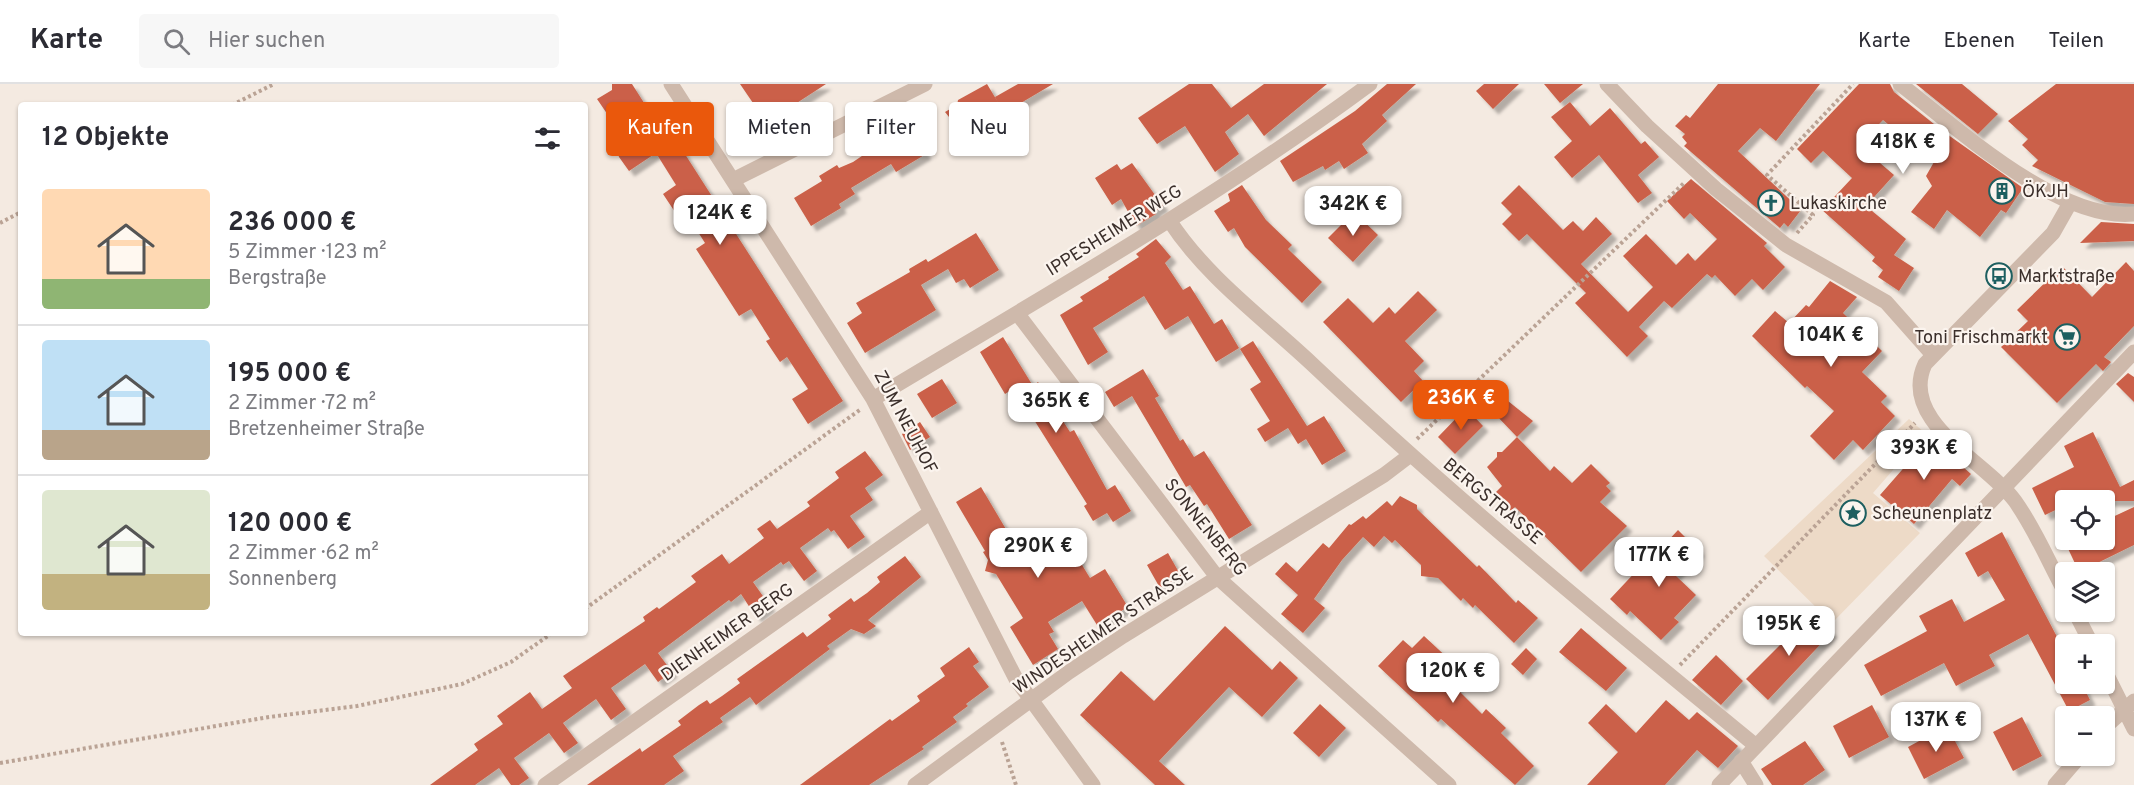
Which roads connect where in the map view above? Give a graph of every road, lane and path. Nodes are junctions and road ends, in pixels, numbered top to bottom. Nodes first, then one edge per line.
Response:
1 (274, 84) edge
2 (671, 84) edge
3 (925, 84) edge
4 (1370, 84) edge
5 (1607, 84) edge
6 (1852, 84) edge
7 (1900, 84) edge
8 (238, 102) edge
9 (1695, 172) junction
10 (733, 180) junction
11 (2070, 203) junction
12 (18, 214) edge
13 (2134, 214) edge
14 (1168, 220) junction
15 (0, 223) edge
16 (1786, 245) junction
17 (1017, 312) junction
18 (2134, 352) edge
19 (1933, 355) junction
20 (873, 399) junction
21 (1926, 411) junction
22 (1406, 453) junction
23 (2003, 486) junction
24 (931, 512) junction
25 (2055, 573) edge
26 (1218, 577) junction
27 (588, 607) edge
28 (548, 636) edge
29 (1670, 675) junction
30 (2115, 685) edge
31 (1030, 701) junction
32 (2129, 705) edge
33 (2115, 718) edge
34 (997, 727) junction
35 (2134, 729) edge
36 (1755, 745) junction
37 (1741, 761) junction
38 (0, 763) edge
39 (2071, 766) edge
40 (545, 785) edge
41 (915, 785) edge
42 (1016, 785) edge
43 (1093, 785) edge
44 (1449, 785) edge
45 (1719, 785) edge
46 (1756, 785) edge
47 (2055, 785) edge

1 - 8 path
2 - 10 street, ZUM NEUHOF
3 - 10 street
4 - 14 street, IPPESHEIMER WEG
5 - 9 street
6 - 16 path
7 - 11 street
9 - 16 street
9 - 22 path
10 - 20 street, ZUM NEUHOF
11 - 13 street
11 - 19 street
12 - 15 path
14 - 17 street, IPPESHEIMER WEG
14 - 22 street, BERGSTRASSE
16 - 19 street
17 - 20 street, IPPESHEIMER WEG
17 - 26 street, SONNENBERG
18 - 23 street
19 - 21 street
20 - 24 street, ZUM NEUHOF
20 - 27 path
21 - 23 street
21 - 29 path
22 - 26 street, WINDESHEIMER STRASSE
22 - 29 street, BERGSTRASSE
23 - 25 street
23 - 36 street
24 - 31 street, ZUM NEUHOF
24 - 40 street, DIENHEIMER BERG
26 - 31 street, WINDESHEIMER STRASSE
26 - 44 street, SONNENBERG
28 - 38 path
29 - 36 street, BERGSTRASSE
30 - 32 street
31 - 34 street, WINDESHEIMER STRASSE
31 - 43 street, ZUM NEUHOF
32 - 33 street
32 - 35 street
34 - 41 street, WINDESHEIMER STRASSE
34 - 42 path
36 - 37 street
37 - 45 street
37 - 46 street
39 - 47 street

